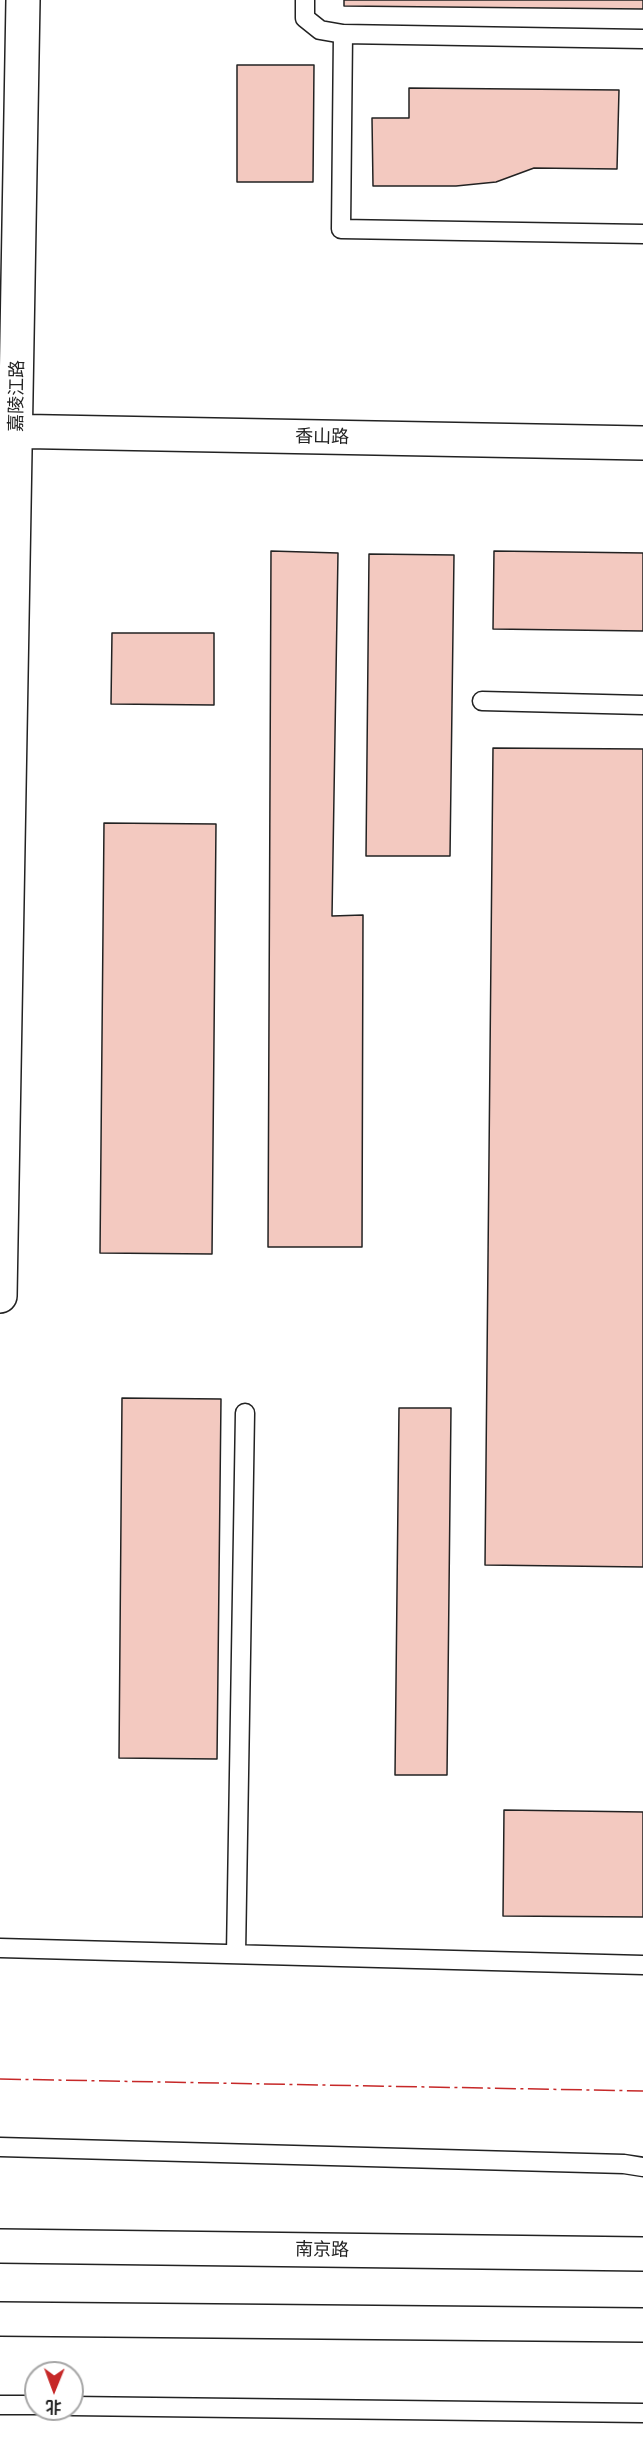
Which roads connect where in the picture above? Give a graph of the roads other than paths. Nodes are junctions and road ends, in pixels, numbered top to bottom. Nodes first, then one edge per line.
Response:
1 (23, 0) edge
2 (305, 0) edge
3 (343, 34) junction
4 (643, 39) edge
5 (643, 234) edge
6 (8, 431) edge
7 (643, 443) edge
8 (482, 701) dead end
9 (643, 705) edge
10 (2, 1125) edge
11 (0, 1296) edge
12 (245, 1413) dead end
13 (0, 1948) edge
14 (236, 1954) junction
15 (643, 1965) edge
16 (0, 2147) edge
17 (643, 2167) edge
18 (0, 2246) edge
19 (643, 2254) edge
20 (0, 2319) edge
21 (643, 2325) edge
22 (0, 2405) edge
23 (24, 2405) edge
24 (84, 2406) edge
25 (643, 2413) edge

1 - 6 street, 嘉陵江路
2 - 3 lane
3 - 4 lane
3 - 5 lane
6 - 7 street, 香山路
6 - 10 street, 嘉陵江路
8 - 9 lane
10 - 11 street, 嘉陵江路
12 - 14 lane
13 - 14 lane
14 - 15 lane
16 - 17 lane
18 - 19 street, 南京路
20 - 21 street
22 - 23 lane
24 - 25 lane

